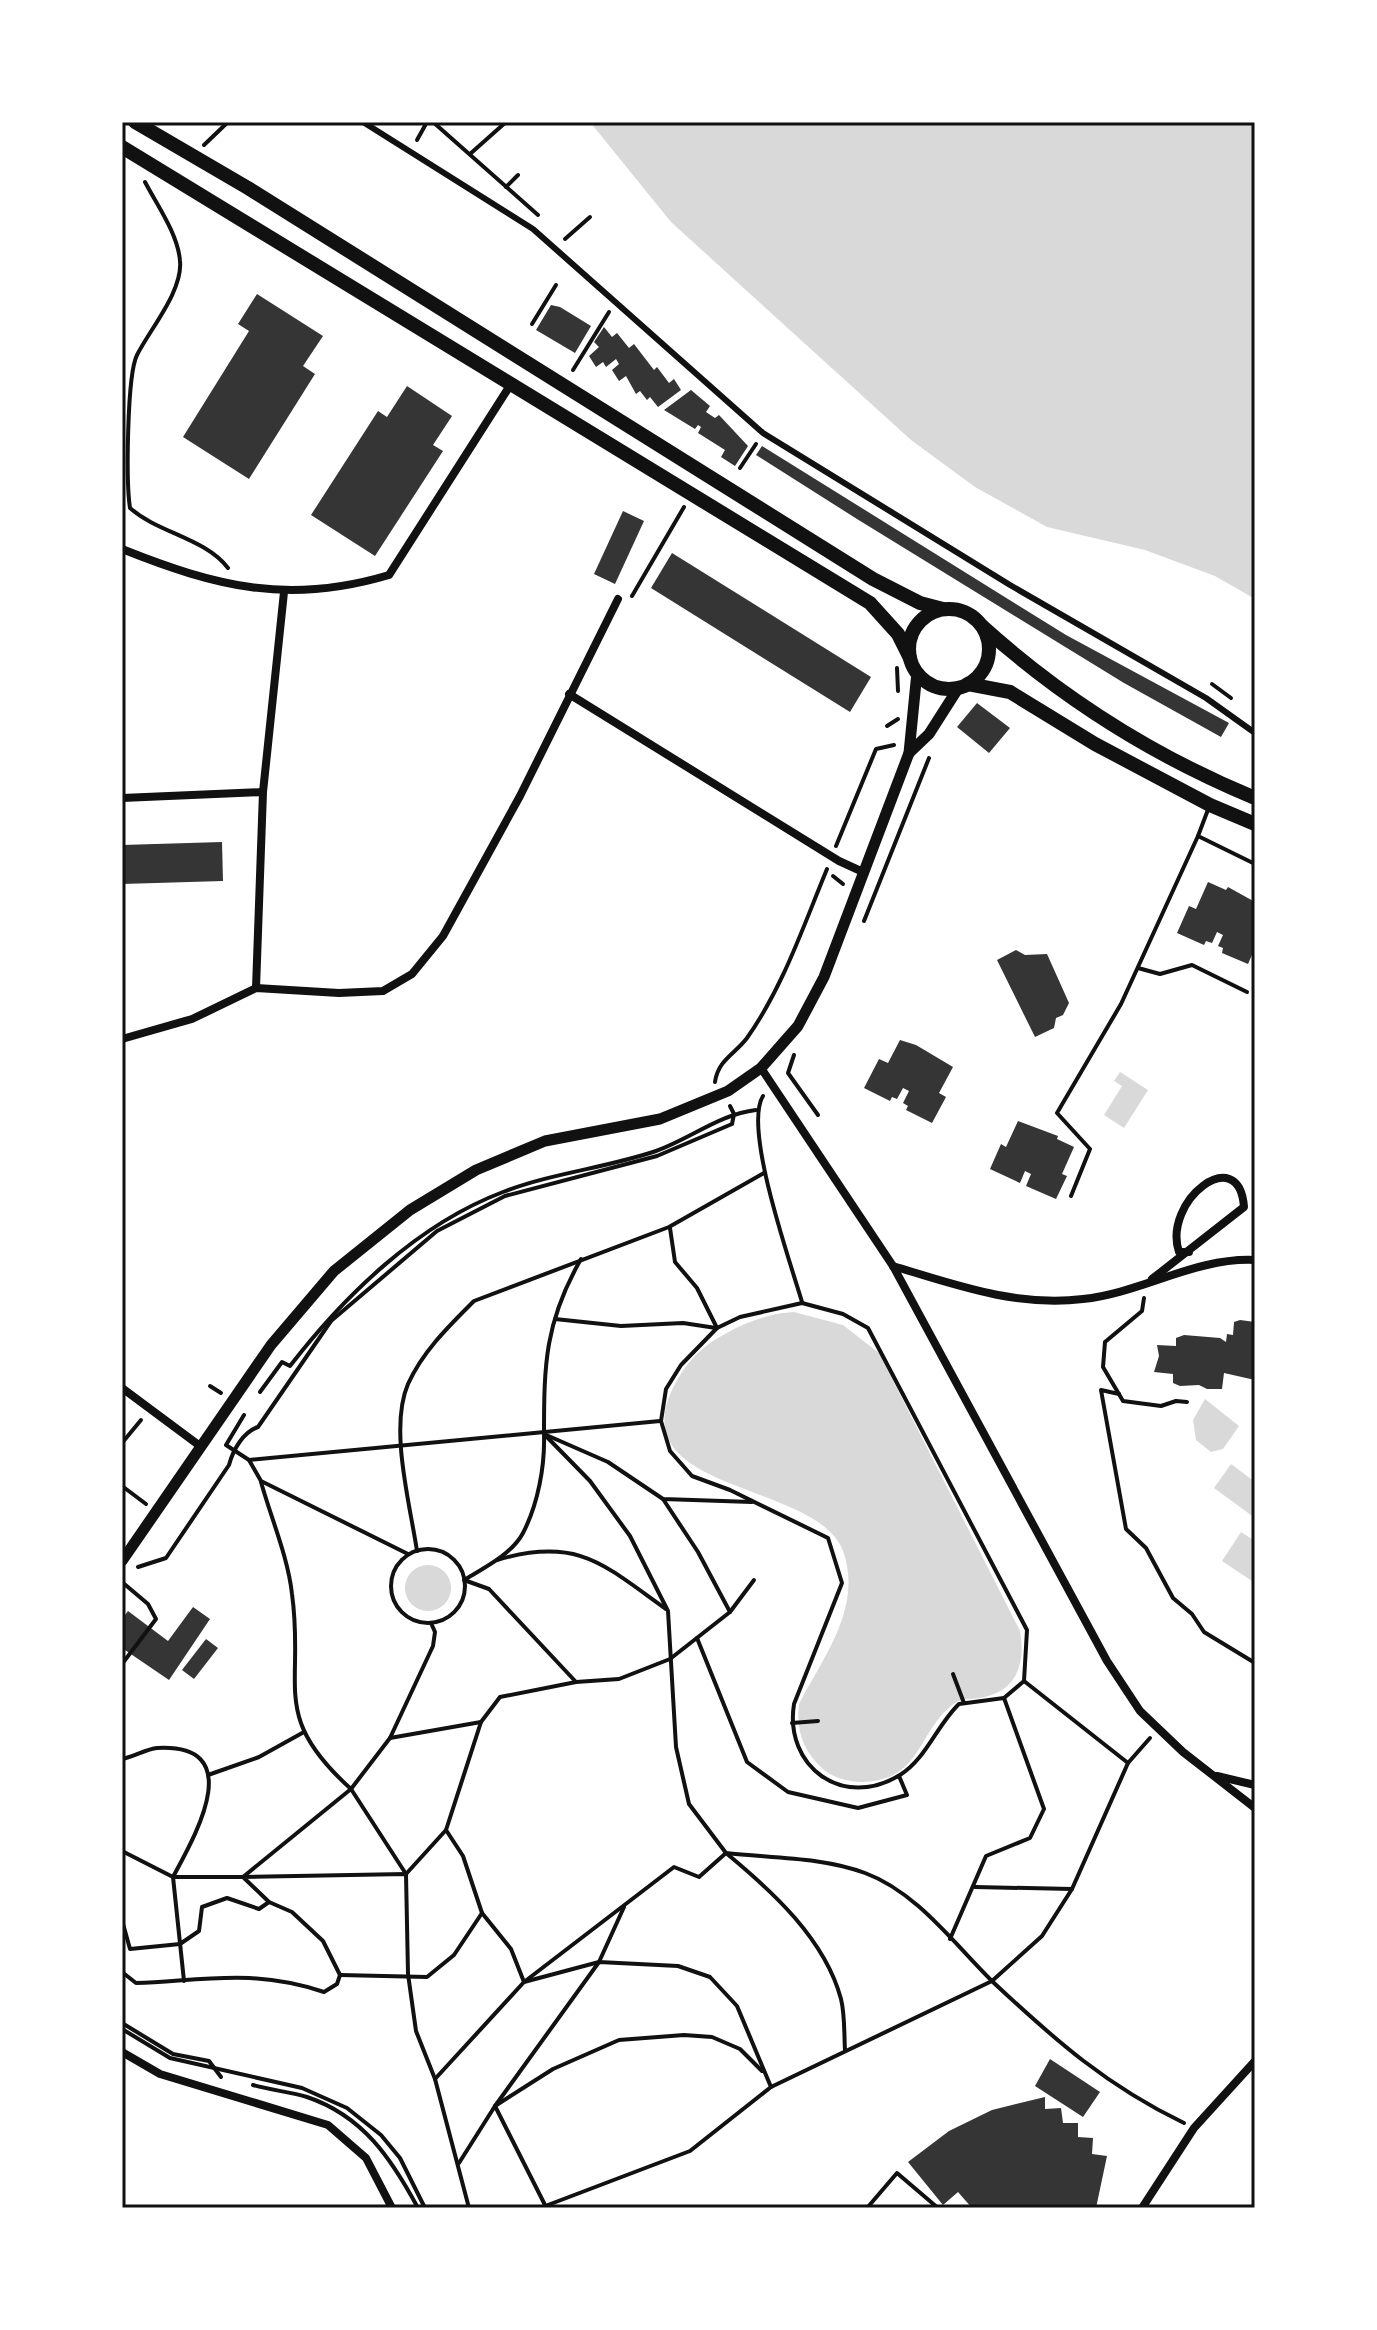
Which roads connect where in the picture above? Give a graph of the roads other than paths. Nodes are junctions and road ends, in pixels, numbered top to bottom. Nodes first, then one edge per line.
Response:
1 (135, 122) edge
2 (363, 122) edge
3 (122, 147) edge
4 (512, 383) junction
5 (122, 549) edge
6 (284, 592) junction
7 (618, 599) dead end
8 (943, 609) junction
9 (982, 626) junction
10 (910, 658) junction
11 (917, 672) junction
12 (964, 686) junction
13 (569, 694) junction
14 (1255, 733) edge
15 (909, 753) junction
16 (263, 792) junction
17 (122, 798) edge
18 (1255, 798) edge
19 (1210, 805) junction
20 (1255, 824) edge
21 (1198, 836) junction
22 (1255, 864) edge
23 (863, 872) junction
24 (1138, 968) junction
25 (256, 988) junction
26 (1247, 992) dead end
27 (122, 1039) edge
28 (761, 1068) junction
29 (1255, 1188) edge
30 (1243, 1190) junction
31 (1071, 1196) dead end
32 (1255, 1204) edge
33 (1244, 1207) junction
34 (1189, 1252) junction
35 (1255, 1260) edge
36 (893, 1266) junction
37 (1145, 1284) junction
38 (122, 1388) edge
39 (200, 1446) junction
40 (122, 1561) edge
41 (124, 1583) edge
42 (122, 1664) edge
43 (1212, 1775) junction
44 (1255, 1785) edge
45 (1255, 1808) edge
46 (122, 2052) edge
47 (1255, 2061) edge
48 (392, 2208) edge
49 (867, 2208) edge
50 (938, 2208) edge
51 (1142, 2208) edge

1 - 8 main road
2 - 14 street
3 - 4 main road
4 - 6 street
4 - 10 main road
5 - 6 street
6 - 16 street
7 - 13 street
8 - 9 main road
8 - 10 main road
9 - 12 main road
9 - 18 main road
10 - 11 main road
11 - 12 main road
11 - 15 street
12 - 15 street
12 - 19 main road
13 - 23 street
13 - 25 street
15 - 23 street
16 - 17 street
16 - 25 street
19 - 20 main road
19 - 21 lane
21 - 22 lane
21 - 24 lane
23 - 28 street
24 - 26 lane
24 - 31 lane
25 - 27 street
28 - 36 street
28 - 39 street
29 - 30 street
30 - 33 street
30 - 34 street
32 - 33 street
33 - 34 street
34 - 37 street
35 - 37 street
36 - 37 street
36 - 43 street
38 - 39 street
39 - 40 street
41 - 42 lane
43 - 44 street
43 - 45 street
46 - 48 street
47 - 51 street
49 - 50 lane

